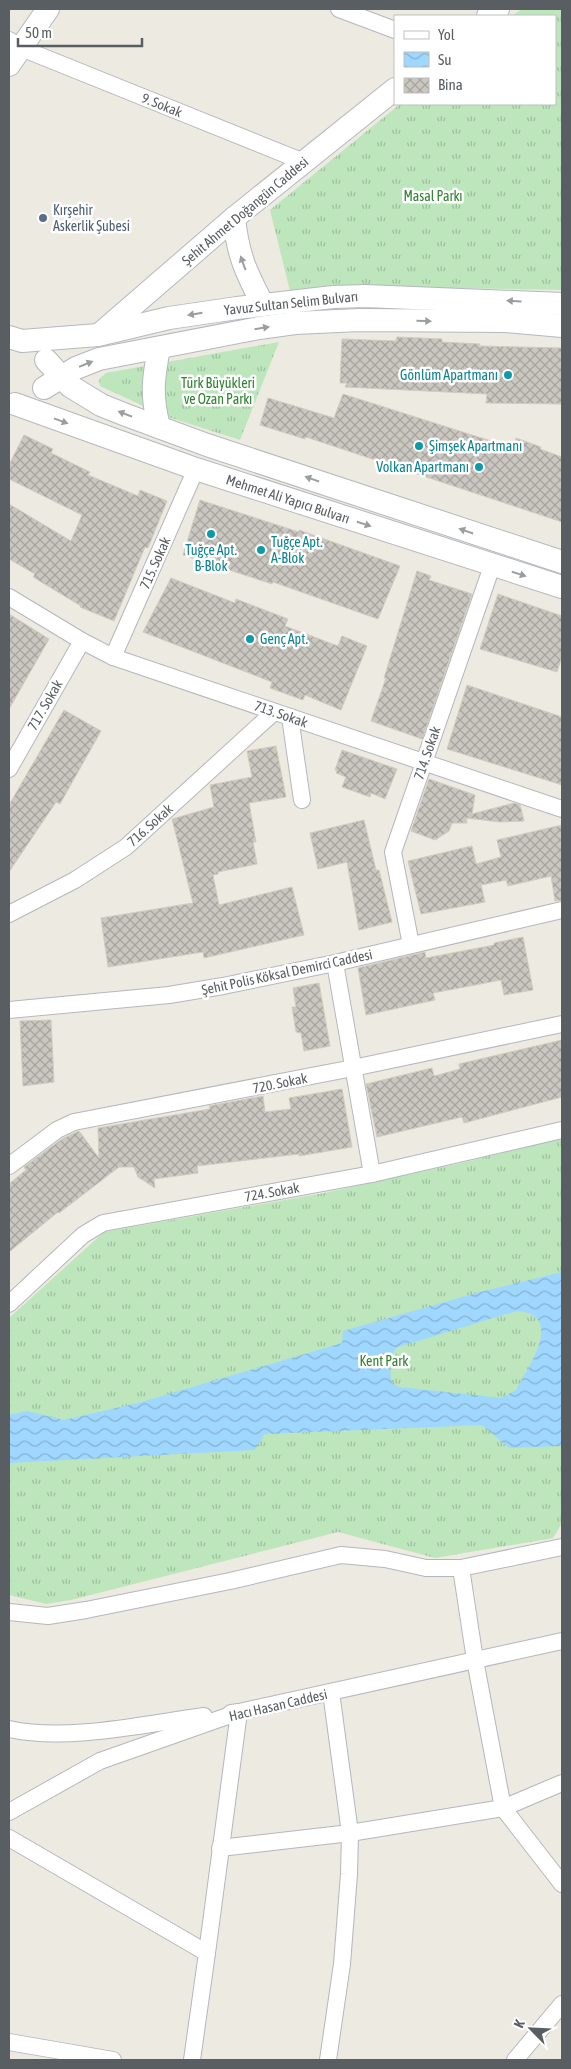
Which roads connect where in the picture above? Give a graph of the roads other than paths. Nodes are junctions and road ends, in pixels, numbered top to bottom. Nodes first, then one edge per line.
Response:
1 (48, 9) edge
2 (339, 9) edge
3 (394, 30) edge
4 (13, 51) edge
5 (394, 90) edge
6 (304, 162) junction
7 (234, 218) junction
8 (562, 304) edge
9 (263, 305) junction
10 (562, 326) edge
11 (98, 335) junction
12 (13, 340) edge
13 (159, 348) junction
14 (50, 375) junction
15 (12, 404) edge
16 (160, 427) junction
17 (196, 469) junction
18 (562, 562) edge
19 (492, 566) junction
20 (562, 587) edge
21 (9, 597) edge
22 (82, 641) junction
23 (113, 657) junction
24 (282, 714) junction
25 (424, 762) junction
26 (9, 769) edge
27 (302, 800) dead end
28 (562, 809) edge
29 (562, 910) edge
30 (9, 914) edge
31 (411, 945) junction
32 (335, 963) junction
33 (9, 1010) edge
34 (562, 1024) edge
35 (354, 1068) junction
36 (562, 1130) edge
37 (9, 1166) edge
38 (372, 1174) junction
39 (9, 1304) edge
40 (562, 1547) edge
41 (461, 1568) junction
42 (9, 1612) edge
43 (562, 1641) edge
44 (475, 1660) junction
45 (331, 1692) junction
46 (239, 1712) junction
47 (9, 1729) edge
48 (562, 1783) edge
49 (504, 1808) junction
50 (9, 1812) edge
51 (350, 1834) junction
52 (9, 1838) edge
53 (220, 1848) junction
54 (562, 1884) edge
55 (206, 1954) junction
56 (562, 2004) edge
57 (9, 2042) edge
58 (113, 2060) edge
59 (192, 2060) edge
60 (328, 2060) edge
61 (515, 2060) edge

1 - 4 main road
2 - 3 street
4 - 6 street, 9. Sokak
5 - 6 main road, Şehit Ahmet Doğangün Caddesi
6 - 7 main road, Şehit Ahmet Doğangün Caddesi
9 -> 7 main road
7 - 11 main road, Şehit Ahmet Doğangün Caddesi
8 -> 9 main road, Yavuz Sultan Selim Bulvarı
9 -> 11 main road, Yavuz Sultan Selim Bulvarı
13 -> 10 main road, Yavuz Sultan Selim Bulvarı
11 - 12 main road, Yavuz Sultan Selim Bulvarı
12 - 14 main road, Mehmet Ali Yapıcı Bulvarı
14 -> 13 main road, Yavuz Sultan Selim Bulvarı
13 - 16 main road
14 - 15 main road, Yavuz Sultan Selim Bulvarı
16 -> 14 main road, Mehmet Ali Yapıcı Bulvarı
15 -> 17 main road, Mehmet Ali Yapıcı Bulvarı
18 -> 16 main road, Mehmet Ali Yapıcı Bulvarı
17 -> 19 main road, Mehmet Ali Yapıcı Bulvarı
17 - 23 street, 715. Sokak
19 -> 20 main road, Mehmet Ali Yapıcı Bulvarı
19 - 25 street, 714. Sokak
21 - 22 street, 713. Sokak
22 - 23 street, 713. Sokak
22 - 26 street, 717. Sokak
23 - 24 street, 713. Sokak
24 - 25 street, 713. Sokak
24 - 27 street
24 - 30 street, 716. Sokak
25 - 28 street, 713. Sokak
25 - 31 street, 714. Sokak
29 - 31 street, Şehit Polis Köksal Demirci Caddesi
31 - 32 street, Şehit Polis Köksal Demirci Caddesi
32 - 33 street, Şehit Polis Köksal Demirci Caddesi
32 - 35 street
34 - 35 street, 720. Sokak
35 - 37 street, 720. Sokak
35 - 38 street
36 - 38 street, 724. Sokak
38 - 39 street, 724. Sokak
40 - 41 street
41 - 42 street
41 - 44 street
43 - 44 street, Hacı Hasan Caddesi
44 - 45 street, Hacı Hasan Caddesi
44 - 49 street
45 - 46 street, Hacı Hasan Caddesi
45 - 51 street
46 - 47 street
46 - 50 street, Hacı Hasan Caddesi
46 - 53 street
48 - 49 street
49 - 51 street
49 - 54 street
51 - 53 street
51 - 60 street
52 - 55 street
53 - 55 street
55 - 59 street
56 - 61 street
57 - 58 street

